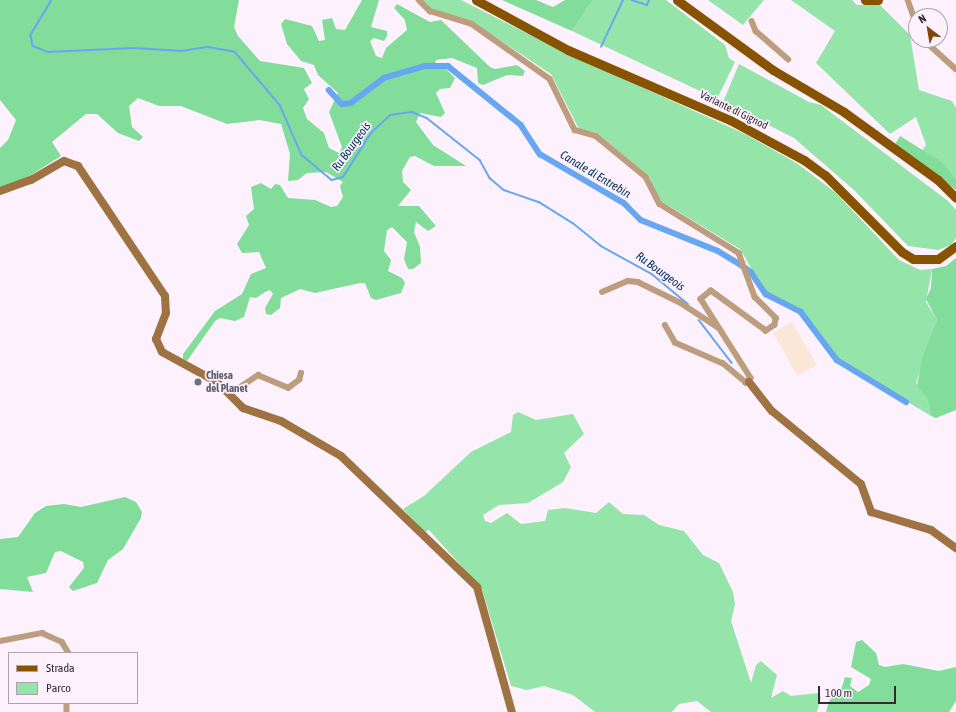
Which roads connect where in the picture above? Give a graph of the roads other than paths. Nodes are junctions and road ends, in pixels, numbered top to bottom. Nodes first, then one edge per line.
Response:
1 (419, 0) edge
2 (476, 0) edge
3 (678, 0) edge
4 (687, 0) edge
5 (865, 0) edge
6 (878, 0) edge
7 (752, 22) dead end
8 (933, 48) edge
9 (788, 59) dead end
10 (956, 69) edge
11 (844, 112) junction
12 (0, 191) edge
13 (956, 198) edge
14 (956, 246) edge
15 (602, 292) dead end
16 (665, 326) dead end
17 (719, 328) junction
18 (301, 373) dead end
19 (749, 382) junction
20 (230, 394) junction
21 (956, 548) edge
22 (0, 641) edge
23 (68, 652) edge
24 (512, 712) edge

1 - 17 street
2 - 14 main road, Variante di Gignod
3 - 11 main road
4 - 11 main road
5 - 6 main road
7 - 9 street
8 - 10 street
11 - 13 main road
12 - 20 main road
15 - 17 street
16 - 19 street
17 - 19 street
18 - 20 street
19 - 21 main road
20 - 24 main road
22 - 23 street

